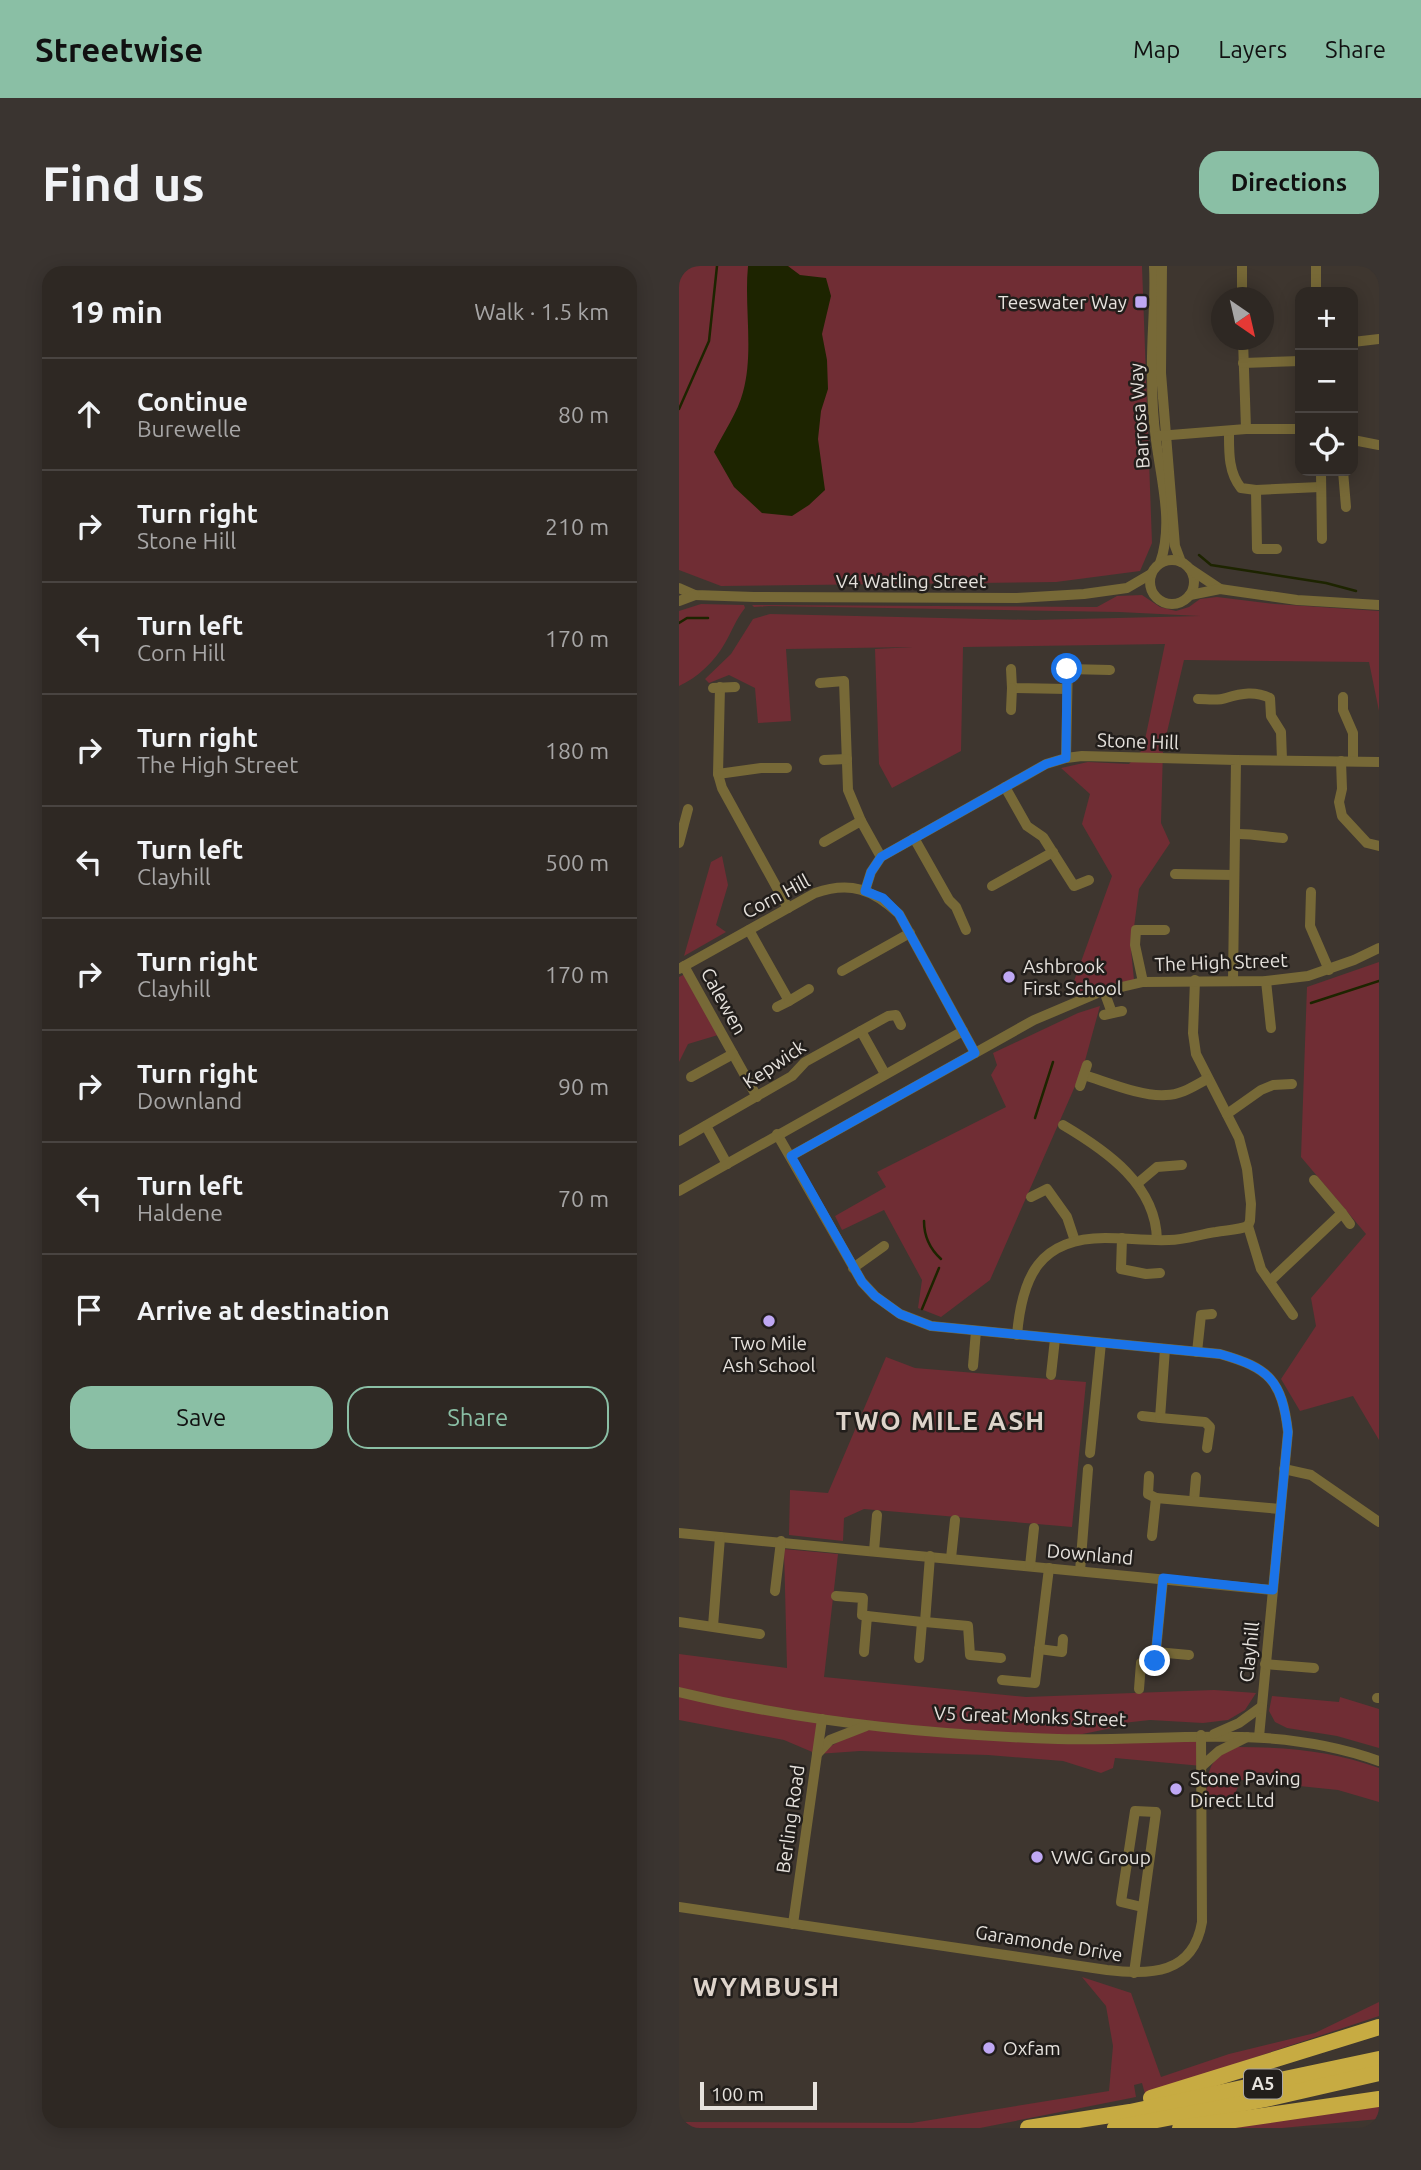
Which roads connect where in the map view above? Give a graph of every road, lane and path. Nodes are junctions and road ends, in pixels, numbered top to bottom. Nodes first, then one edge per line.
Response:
1 (1154, 266) edge
2 (1162, 266) edge
3 (1241, 266) edge
4 (1316, 266) edge
5 (1242, 287) edge
6 (1316, 287) edge
7 (1379, 339) edge
8 (1358, 341) edge
9 (1243, 350) edge
10 (1295, 361) edge
11 (1243, 363) junction
12 (1246, 429) junction
13 (1295, 429) edge
14 (1229, 431) junction
15 (1160, 435) junction
16 (1358, 441) edge
17 (1379, 445) edge
18 (1321, 476) edge
19 (1343, 476) edge
20 (1320, 487) junction
21 (1256, 490) junction
22 (1346, 508) dead end
23 (1322, 539) dead end
24 (1277, 549) dead end
25 (1160, 563) junction
26 (1186, 566) junction
27 (1151, 574) junction
28 (679, 588) edge
29 (1126, 588) junction
30 (1220, 589) junction
31 (695, 595) junction
32 (1190, 595) junction
33 (1155, 596) junction
34 (679, 601) edge
35 (1379, 605) edge
36 (1011, 669) dead end
37 (1110, 670) dead end
38 (820, 682) dead end
39 (735, 687) dead end
40 (1012, 688) junction
41 (1067, 689) junction
42 (1343, 697) dead end
43 (1198, 699) dead end
44 (1011, 710) dead end
45 (1066, 758) junction
46 (847, 760) junction
47 (1236, 760) junction
48 (1282, 760) junction
49 (824, 761) dead end
50 (1347, 761) junction
51 (1379, 762) edge
52 (787, 768) dead end
53 (718, 774) junction
54 (1005, 787) junction
55 (689, 818) dead end
56 (860, 821) junction
57 (1235, 834) junction
58 (914, 838) junction
59 (1283, 838) dead end
60 (824, 842) dead end
61 (679, 843) edge
62 (1379, 846) edge
63 (1053, 852) junction
64 (881, 857) junction
65 (1174, 874) dead end
66 (1234, 875) junction
67 (1089, 880) dead end
68 (992, 886) dead end
69 (865, 891) junction
70 (1314, 898) dead end
71 (788, 908) junction
72 (749, 930) junction
73 (966, 930) dead end
74 (1165, 930) dead end
75 (910, 933) junction
76 (1379, 948) edge
77 (682, 967) edge
78 (1329, 970) junction
79 (842, 971) dead end
80 (1195, 980) junction
81 (1233, 981) junction
82 (1266, 981) junction
83 (1143, 982) junction
84 (809, 989) dead end
85 (1104, 991) junction
86 (789, 1001) junction
87 (777, 1007) dead end
88 (1113, 1013) dead end
89 (901, 1025) dead end
90 (1271, 1028) dead end
91 (861, 1031) junction
92 (963, 1031) junction
93 (975, 1053) junction
94 (733, 1054) junction
95 (885, 1074) junction
96 (1083, 1075) dead end
97 (691, 1077) dead end
98 (1207, 1079) junction
99 (1292, 1084) dead end
100 (757, 1097) junction
101 (1227, 1114) junction
102 (1063, 1125) dead end
103 (706, 1126) junction
104 (777, 1134) junction
105 (679, 1141) edge
106 (791, 1156) junction
107 (1174, 1161) dead end
108 (727, 1164) junction
109 (1040, 1178) dead end
110 (1314, 1180) dead end
111 (1138, 1184) junction
112 (1047, 1189) junction
113 (679, 1191) edge
114 (1031, 1197) dead end
115 (1342, 1213) junction
116 (1349, 1224) dead end
117 (1248, 1226) junction
118 (1122, 1238) junction
119 (1157, 1240) junction
120 (1075, 1241) junction
121 (884, 1246) dead end
122 (853, 1268) junction
123 (1160, 1273) dead end
124 (1270, 1281) junction
125 (1285, 1303) junction
126 (1274, 1310) dead end
127 (1204, 1312) dead end
128 (1293, 1315) dead end
129 (976, 1331) junction
130 (1017, 1335) junction
131 (1055, 1339) junction
132 (1101, 1343) junction
133 (1165, 1349) junction
134 (1197, 1352) junction
135 (973, 1366) dead end
136 (1051, 1375) dead end
137 (1142, 1416) dead end
138 (1160, 1418) junction
139 (1092, 1431) junction
140 (1105, 1432) dead end
141 (1207, 1448) dead end
142 (1090, 1453) dead end
143 (1088, 1469) dead end
144 (1284, 1469) junction
145 (1149, 1476) dead end
146 (1196, 1477) dead end
147 (1156, 1497) junction
148 (1193, 1500) junction
149 (1280, 1509) junction
150 (877, 1515) dead end
151 (954, 1520) dead end
152 (1379, 1522) edge
153 (1034, 1528) dead end
154 (679, 1533) edge
155 (1152, 1536) dead end
156 (720, 1537) junction
157 (781, 1542) junction
158 (874, 1551) junction
159 (930, 1556) junction
160 (951, 1558) junction
161 (1030, 1566) junction
162 (1049, 1568) junction
163 (1080, 1571) junction
164 (1163, 1578) junction
165 (1273, 1590) junction
166 (775, 1591) dead end
167 (836, 1596) dead end
168 (867, 1616) junction
169 (680, 1622) edge
170 (923, 1622) junction
171 (713, 1626) junction
172 (760, 1634) dead end
173 (1063, 1639) dead end
174 (1039, 1649) junction
175 (1062, 1652) junction
176 (1156, 1652) junction
177 (864, 1653) dead end
178 (1189, 1655) dead end
179 (919, 1658) dead end
180 (1001, 1658) dead end
181 (1060, 1664) dead end
182 (1265, 1664) junction
183 (1314, 1668) dead end
184 (1002, 1680) dead end
185 (1139, 1689) dead end
186 (679, 1692) edge
187 (1261, 1707) junction
188 (822, 1719) junction
189 (869, 1726) junction
190 (1207, 1735) junction
191 (1254, 1736) junction
192 (817, 1754) junction
193 (1379, 1761) edge
194 (1202, 1766) junction
195 (1142, 1906) junction
196 (679, 1907) edge
197 (793, 1924) junction
198 (1134, 1973) junction
199 (1379, 2027) edge
200 (1379, 2059) edge
201 (1379, 2073) edge
202 (1379, 2099) edge
203 (1036, 2127) edge
204 (1115, 2128) edge
205 (1180, 2128) edge

1 - 15 street, Barrosa Way
2 - 15 street, Barrosa Way
3 - 5 street
4 - 6 street
7 - 8 street
9 - 11 street
10 - 11 street
11 - 12 street
12 - 13 street
12 - 14 street
14 - 15 street
14 - 21 street
15 - 25 street, Barrosa Way
15 - 26 street, Barrosa Way
16 - 17 street
18 - 20 street
19 - 22 street
20 - 21 street
20 - 23 street
21 - 24 street
25 - 26 street
25 - 27 street
26 - 30 street
26 - 32 street
27 - 29 street, V4 Watling Street
27 - 33 street
28 - 31 street, V4 Watling Street
29 - 31 street, V4 Watling Street
29 - 33 street, V4 Watling Street
30 - 32 street
30 - 35 street
31 - 34 street, V4 Watling Street
32 - 33 street
36 - 40 street
37 - 41 street
38 - 46 street
39 - 53 street
40 - 41 street
40 - 44 street
41 - 45 street
42 - 50 street
43 - 48 street
45 - 47 street, Stone Hill
45 - 54 street, Stone Hill
46 - 49 street
46 - 56 street
47 - 48 street, Stone Hill
47 - 57 street
48 - 50 street, Stone Hill
50 - 51 street, Stone Hill
50 - 62 street
52 - 53 street
53 - 71 street
54 - 58 street, Stone Hill
54 - 63 street
55 - 61 street
56 - 60 street
56 - 64 street
57 - 59 street
57 - 66 street
58 - 64 street, Stone Hill
58 - 73 street
63 - 67 street
63 - 68 street
64 - 69 street
65 - 66 street
66 - 81 street
69 - 71 street, Corn Hill
69 - 75 street, Corn Hill
70 - 78 street
71 - 72 street, Corn Hill
72 - 77 street, Corn Hill
72 - 86 street
74 - 83 street
75 - 79 street
75 - 92 street, Corn Hill
76 - 78 street, The High Street
77 - 94 street, Calewen
78 - 82 street, The High Street
80 - 81 street, The High Street
80 - 83 street, The High Street
80 - 98 street
81 - 82 street, The High Street
82 - 90 street
83 - 85 street, The High Street
84 - 86 street
85 - 88 street
85 - 93 street, The High Street
86 - 87 street
89 - 91 street, Kepwick
91 - 95 street
91 - 100 street, Kepwick
92 - 93 street, Corn Hill
92 - 95 street
93 - 106 street, The High Street
94 - 97 street, Calewen
94 - 100 street, Calewen
95 - 104 street
96 - 98 street
98 - 101 street
99 - 101 street
100 - 103 street, Kepwick
101 - 117 street
102 - 111 street
103 - 105 street, Kepwick
103 - 108 street
104 - 106 street
104 - 108 street
106 - 122 street, Clayhill
107 - 111 street
108 - 113 street
109 - 112 street
110 - 115 street
111 - 119 street
112 - 114 street
112 - 120 street
115 - 116 street
115 - 124 street
117 - 119 street
117 - 124 street
118 - 119 street
118 - 120 street
118 - 123 street
120 - 130 street
121 - 122 street
122 - 129 street, Clayhill
124 - 125 street
125 - 126 street
125 - 128 street
127 - 134 street
129 - 130 street, Clayhill
129 - 135 street
130 - 131 street, Clayhill
131 - 132 street, Clayhill
131 - 136 street
132 - 133 street, Clayhill
132 - 139 street
133 - 134 street, Clayhill
133 - 138 street
134 - 144 street, Clayhill
137 - 138 street
138 - 141 street
139 - 140 street
139 - 142 street
143 - 163 street
144 - 149 street, Clayhill
144 - 152 street
145 - 147 street
146 - 148 street
147 - 148 street
147 - 155 street
148 - 149 street
149 - 165 street, Clayhill
150 - 158 street
151 - 160 street
153 - 161 street, Downland
154 - 156 street, Downland
156 - 157 street, Downland
156 - 171 street
157 - 158 street, Downland
157 - 166 street
158 - 159 street, Downland
159 - 160 street, Downland
159 - 170 street
160 - 161 street, Downland
161 - 162 street, Downland
162 - 163 street, Downland
162 - 174 street
163 - 164 street, Downland
164 - 165 street, Downland
164 - 176 street
165 - 182 street, Clayhill
167 - 168 street
168 - 170 street
168 - 177 street
169 - 171 street
170 - 179 street
170 - 180 street
171 - 172 street
173 - 175 street
174 - 175 street
174 - 184 street
175 - 181 street
176 - 178 street
176 - 185 street
182 - 183 street
182 - 187 street, Clayhill
186 - 188 street, V5 Great Monks Street
187 - 190 street
187 - 191 street, Clayhill
188 - 189 street, V5 Great Monks Street
188 - 192 street, Berling Road
189 - 190 street, V5 Great Monks Street
189 - 192 street
190 - 191 street, V5 Great Monks Street
190 - 194 street, Garamonde Drive
191 - 193 street, V5 Great Monks Street
191 - 194 street
192 - 197 street, Berling Road
194 - 198 street, Garamonde Drive
195 - 195 street
195 - 198 street
196 - 197 street, Garamonde Drive
197 - 198 street, Garamonde Drive
199 - 203 highway
200 - 203 highway, A5
201 - 204 highway, A5
202 - 205 highway

